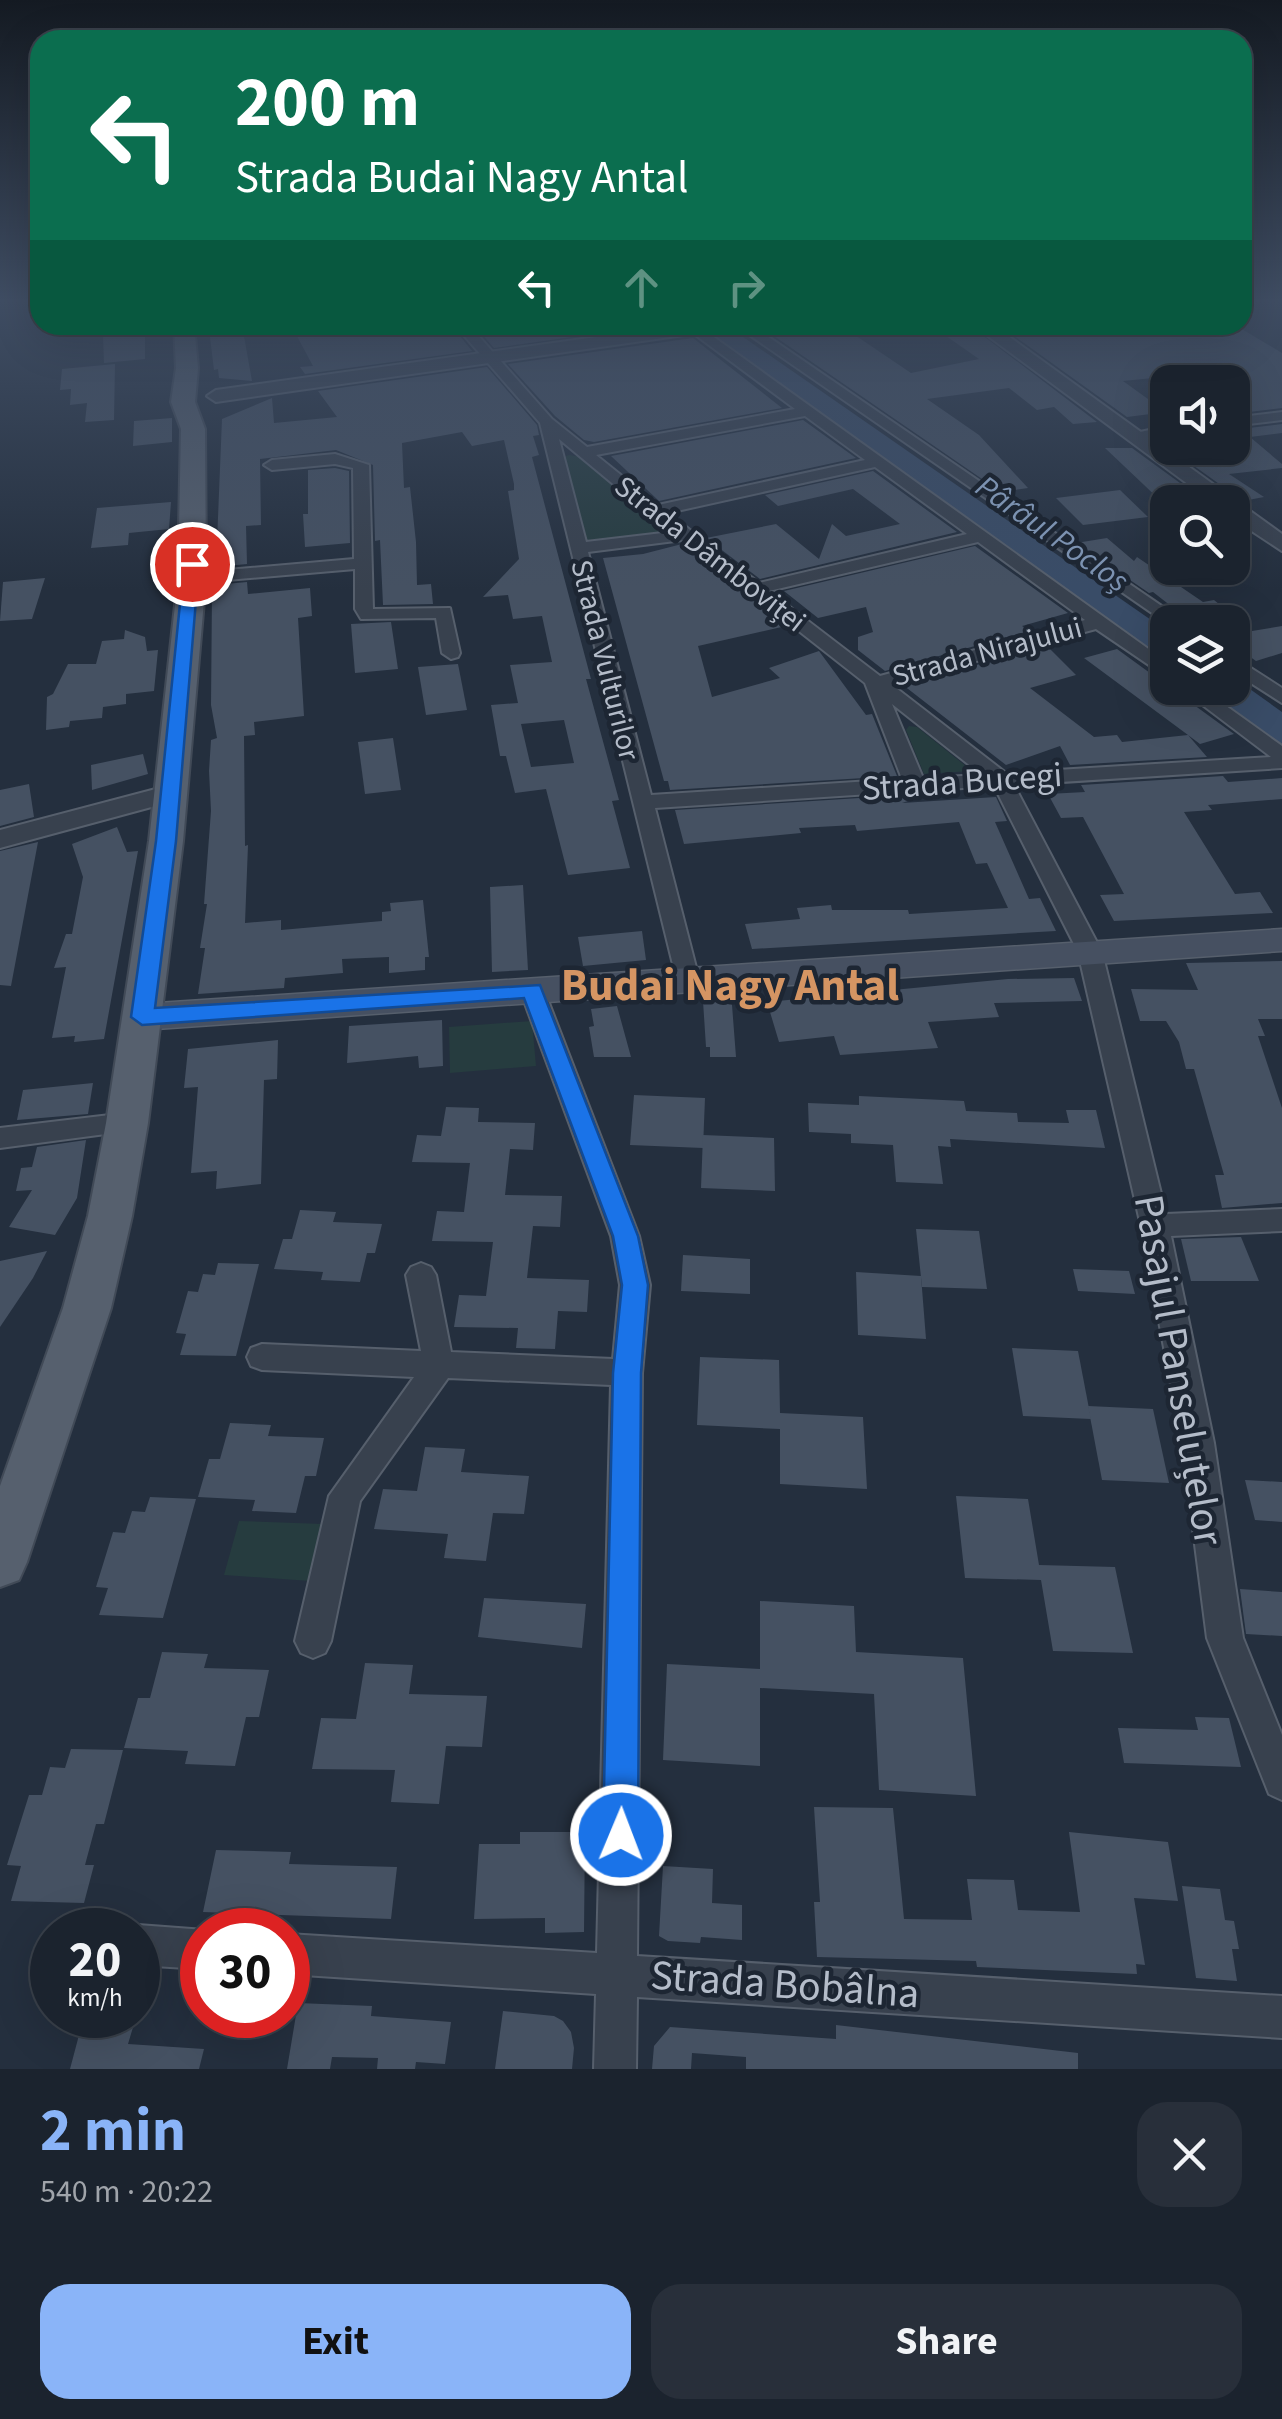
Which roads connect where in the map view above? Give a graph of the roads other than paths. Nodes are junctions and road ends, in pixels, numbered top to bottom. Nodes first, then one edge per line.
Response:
1 (184, 397) edge
2 (212, 397) edge
3 (229, 397) edge
4 (525, 397) edge
5 (787, 397) edge
6 (847, 397) edge
7 (1080, 397) edge
8 (214, 399) junction
9 (184, 402) junction
10 (807, 411) junction
11 (1282, 416) edge
12 (1250, 420) edge
13 (547, 422) junction
14 (193, 429) junction
15 (1150, 433) edge
16 (1133, 435) junction
17 (582, 454) junction
18 (877, 462) junction
19 (272, 464) dead end
20 (1202, 485) edge
21 (654, 511) junction
22 (1250, 521) edge
23 (686, 535) junction
24 (982, 536) junction
25 (1282, 544) edge
26 (577, 548) junction
27 (364, 563) junction
28 (192, 578) junction
29 (755, 589) junction
30 (1151, 605) edge
31 (1100, 622) junction
32 (451, 653) dead end
33 (1150, 659) edge
34 (1250, 675) edge
35 (874, 683) junction
36 (1282, 697) edge
37 (1211, 705) edge
38 (1282, 758) edge
39 (1002, 779) junction
40 (914, 784) junction
41 (171, 793) junction
42 (642, 802) junction
43 (0, 839) edge
44 (1282, 940) edge
45 (1090, 952) junction
46 (686, 979) junction
47 (532, 990) junction
48 (142, 1017) junction
49 (127, 1123) junction
50 (0, 1138) edge
51 (1282, 1220) edge
52 (1155, 1226) junction
53 (421, 1274) dead end
54 (262, 1357) dead end
55 (439, 1366) junction
56 (627, 1373) junction
57 (0, 1562) edge
58 (313, 1640) dead end
59 (1282, 1781) edge
60 (310, 1955) edge
61 (618, 1974) junction
62 (1282, 2016) edge
63 (615, 2069) edge

1 - 9 main road
2 - 8 main road
3 - 8 street
4 - 13 street, Strada Vulturilor
5 - 10 street
6 - 30 street
7 - 16 street
8 - 9 main road
8 - 14 main road
9 - 14 main road
10 - 17 street
10 - 18 street
11 - 12 street
13 - 17 street, Strada Dâmboviței
13 - 26 street, Strada Vulturilor
14 - 28 main road
15 - 16 street
16 - 20 street
17 - 21 street, Strada Dâmboviței
18 - 21 street
18 - 24 street
19 - 27 street
21 - 23 street, Strada Dâmboviței
22 - 25 street
23 - 26 street
23 - 29 street, Strada Dâmboviței
24 - 29 street
24 - 31 street
26 - 42 street, Strada Vulturilor
27 - 28 street
27 - 32 street
28 - 41 main road
29 - 35 street, Strada Dâmboviței
31 - 33 street
31 - 35 street, Strada Nirajului
34 - 36 street
35 - 39 street, Strada Dâmboviței
35 - 40 street
37 - 38 street
38 - 39 street, Strada Bucegi
39 - 40 street, Strada Bucegi
39 - 45 street, Strada Dâmboviței
40 - 42 street, Strada Bucegi
41 - 43 street
41 - 48 main road
42 - 46 street, Strada Vulturilor
44 - 45 main road
45 - 46 main road
45 - 52 street, Pasajul Panseluțelor
46 - 47 main road
47 - 48 main road
47 - 56 street
48 - 49 main road
49 - 50 street
49 - 57 main road
51 - 52 street
52 - 59 street, Pasajul Panseluțelor
53 - 55 street
54 - 55 street
55 - 56 street
55 - 58 street
56 - 61 street
60 - 61 street, Strada Bobâlna
61 - 62 street, Strada Bobâlna
61 - 63 street

